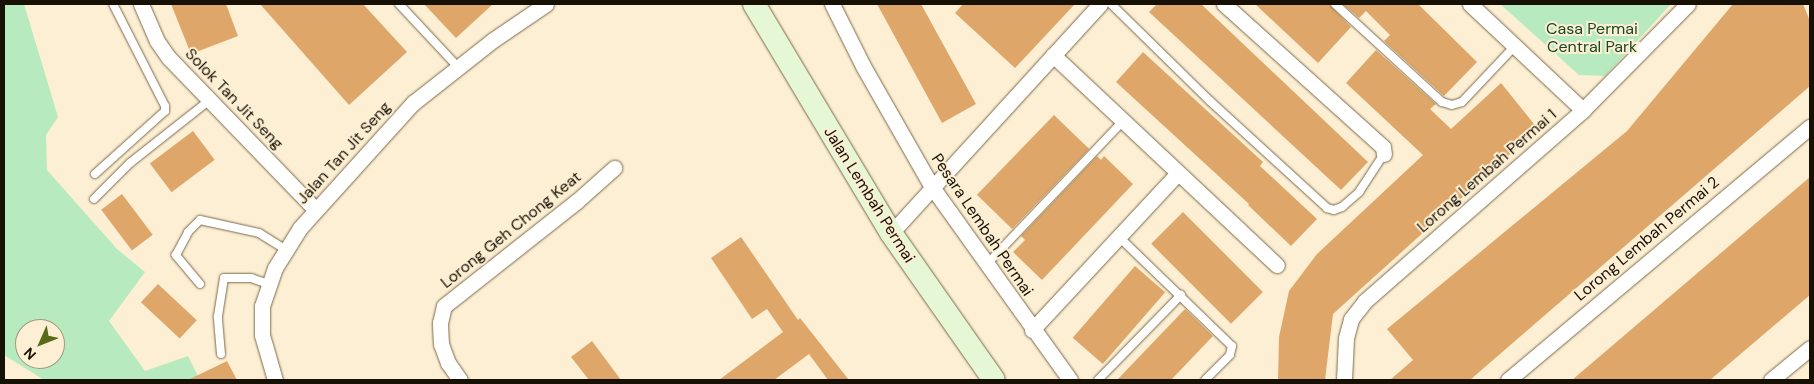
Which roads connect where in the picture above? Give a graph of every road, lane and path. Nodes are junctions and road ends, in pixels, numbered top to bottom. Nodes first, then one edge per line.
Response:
1 (113, 4) edge
2 (141, 4) edge
3 (399, 4) edge
4 (754, 4) edge
5 (832, 4) edge
6 (1100, 4) edge
7 (1112, 4) edge
8 (1224, 4) edge
9 (1335, 4) edge
10 (1470, 4) edge
11 (1688, 4) edge
12 (542, 5) edge
13 (1515, 46) junction
14 (1053, 55) junction
15 (458, 66) junction
16 (211, 99) junction
17 (1582, 110) junction
18 (1123, 121) junction
19 (1810, 127) edge
20 (1384, 154) joint
21 (614, 168) dead end
22 (1178, 173) junction
23 (96, 174) dead end
24 (932, 187) junction
25 (94, 199) dead end
26 (315, 209) junction
27 (891, 233) junction
28 (1119, 236) junction
29 (285, 249) junction
30 (986, 264) junction
31 (1277, 265) dead end
32 (200, 284) dead end
33 (268, 284) junction
34 (1181, 296) junction
35 (1032, 330) junction
36 (1810, 348) edge
37 (221, 354) dead end
38 (275, 380) edge
39 (460, 380) edge
40 (994, 380) edge
41 (1070, 380) edge
42 (1098, 380) edge
43 (1205, 380) edge
44 (1344, 380) edge
45 (1508, 380) edge
46 (1771, 380) edge

1 - 23 lane
2 - 16 street, Solok Tan Jit Seng
3 - 15 lane
4 - 27 main road, Jalan Lembah Permai
5 - 24 street, Pesara Lembah Permai
6 - 14 street
7 - 20 lane
8 - 20 street
9 - 13 lane
10 - 13 street
11 - 17 street, Lorong Lembah Permai 1
12 - 15 street, Jalan Tan Jit Seng
13 - 17 street
14 - 18 street
14 - 24 street
15 - 26 street, Jalan Tan Jit Seng
16 - 25 lane
16 - 26 street, Solok Tan Jit Seng
17 - 44 street, Lorong Lembah Permai 1
18 - 22 street
18 - 30 lane
19 - 45 street, Lorong Lembah Permai 2
21 - 39 street, Lorong Geh Chong Keat
22 - 28 street
22 - 31 street
24 - 27 street
24 - 30 street, Pesara Lembah Permai
26 - 29 street, Jalan Tan Jit Seng
27 - 40 main road, Jalan Lembah Permai
28 - 34 lane
28 - 35 street
29 - 32 lane
29 - 33 street, Jalan Tan Jit Seng
30 - 35 street, Pesara Lembah Permai
33 - 37 lane
33 - 38 street, Jalan Tan Jit Seng
34 - 42 lane
34 - 43 lane
35 - 41 street, Pesara Lembah Permai
36 - 46 street

